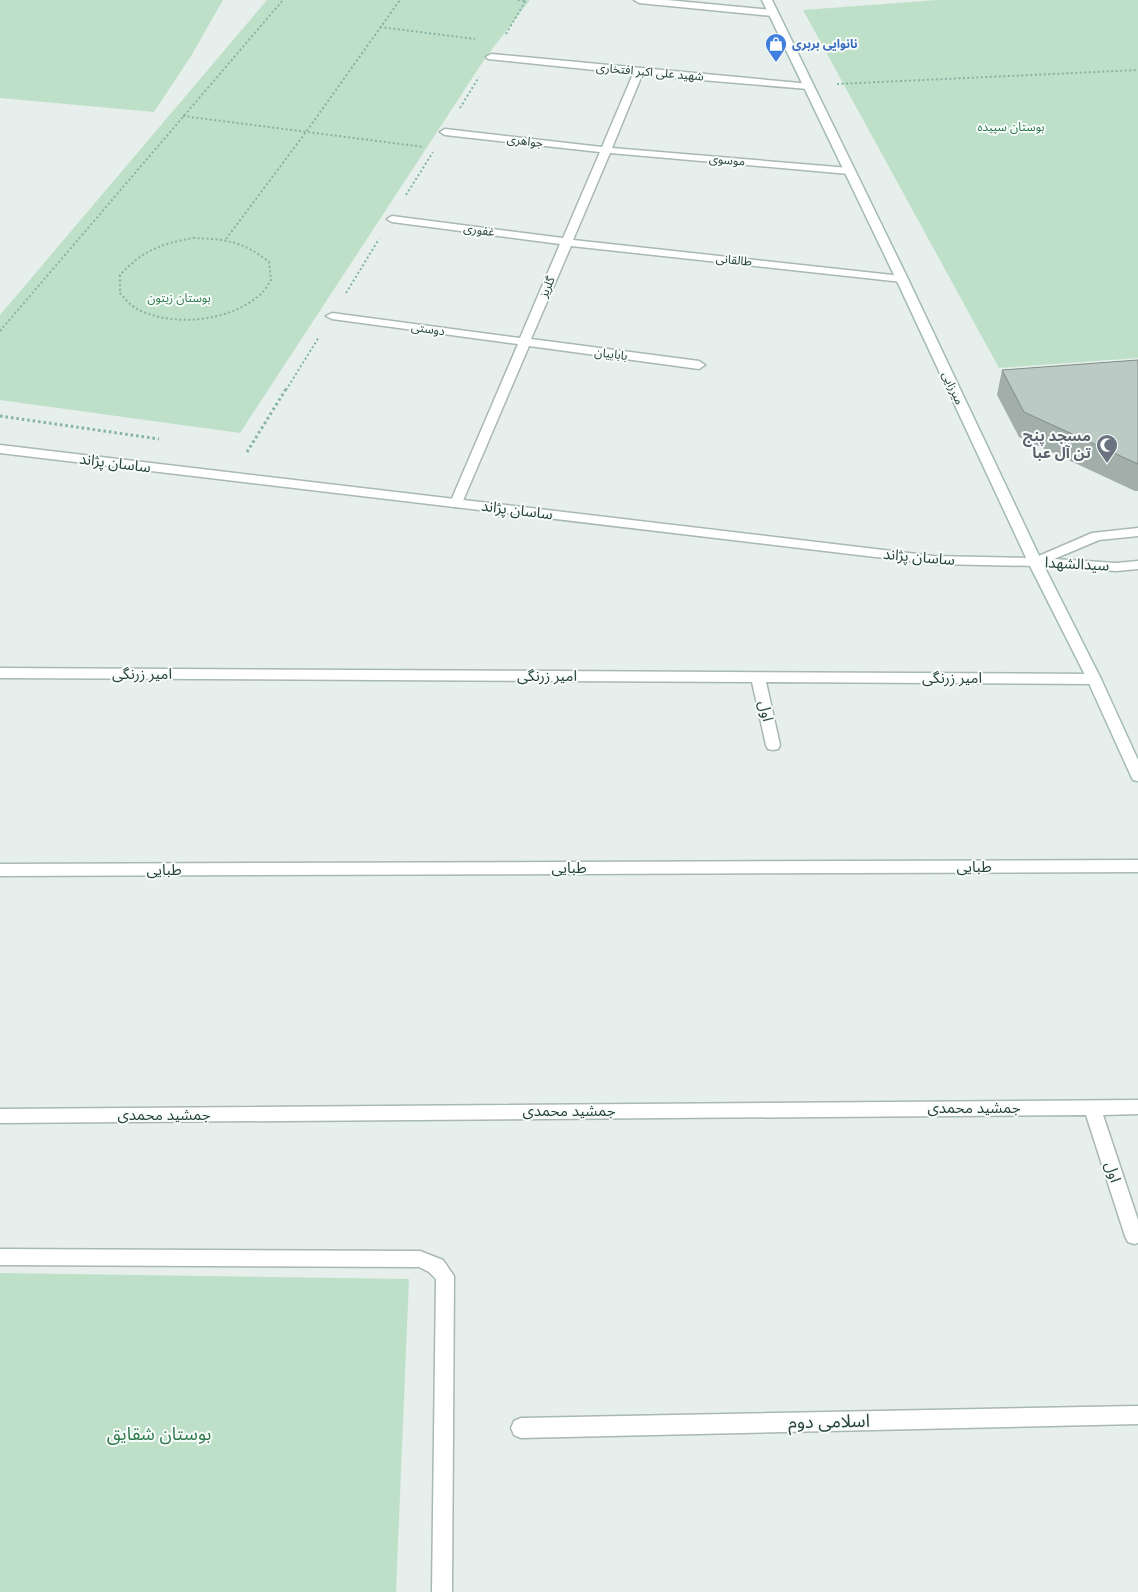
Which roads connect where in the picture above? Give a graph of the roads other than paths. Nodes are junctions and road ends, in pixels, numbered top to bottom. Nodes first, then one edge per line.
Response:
1 (639, 0) edge
2 (767, 0) edge
3 (773, 13) junction
4 (491, 57) dead end
5 (638, 72) junction
6 (808, 86) junction
7 (445, 132) dead end
8 (605, 150) junction
9 (850, 171) junction
10 (392, 219) dead end
11 (566, 242) junction
12 (902, 279) junction
13 (332, 316) dead end
14 (524, 342) junction
15 (699, 365) dead end
16 (0, 449) edge
17 (456, 503) junction
18 (1138, 532) edge
19 (1035, 562) junction
20 (1138, 565) edge
21 (0, 673) edge
22 (758, 677) junction
23 (1094, 679) junction
24 (774, 745) dead end
25 (1138, 776) edge
26 (1138, 866) edge
27 (0, 870) edge
28 (1092, 1107) junction
29 (1138, 1107) edge
30 (0, 1116) edge
31 (1134, 1236) dead end
32 (0, 1257) edge
33 (1138, 1415) edge
34 (521, 1428) dead end
35 (442, 1592) edge

1 - 3 street
2 - 3 street, میرزایی
3 - 6 street, میرزایی
4 - 5 street, شهید علی اکبر افتخاری
5 - 6 street, شهید علی اکبر افتخاری
5 - 8 street, گلریز
6 - 9 street, میرزایی
7 - 8 street, جواهری
8 - 9 street, موسوی
8 - 11 street, گلریز
9 - 12 street, میرزایی
10 - 11 street, غفوری
11 - 12 street, طالقانی
11 - 14 street, گلریز
12 - 19 street, میرزایی
13 - 14 street, دوستی
14 - 15 street, باباییان
14 - 17 street, گلریز
16 - 17 street, ساسان پژاند
17 - 19 street, ساسان پژاند
18 - 19 street, سیدالشهدا
19 - 20 street, سیدالشهدا
19 - 23 street, میرزایی
21 - 22 street, امیر زرنگی
22 - 23 street, امیر زرنگی
22 - 24 street, اول
23 - 25 street, میرزایی
26 - 27 street, طبایی
28 - 29 street, جمشید محمدی
28 - 30 street, جمشید محمدی
28 - 31 street, اول
32 - 35 street
33 - 34 street, اسلامی دوم

